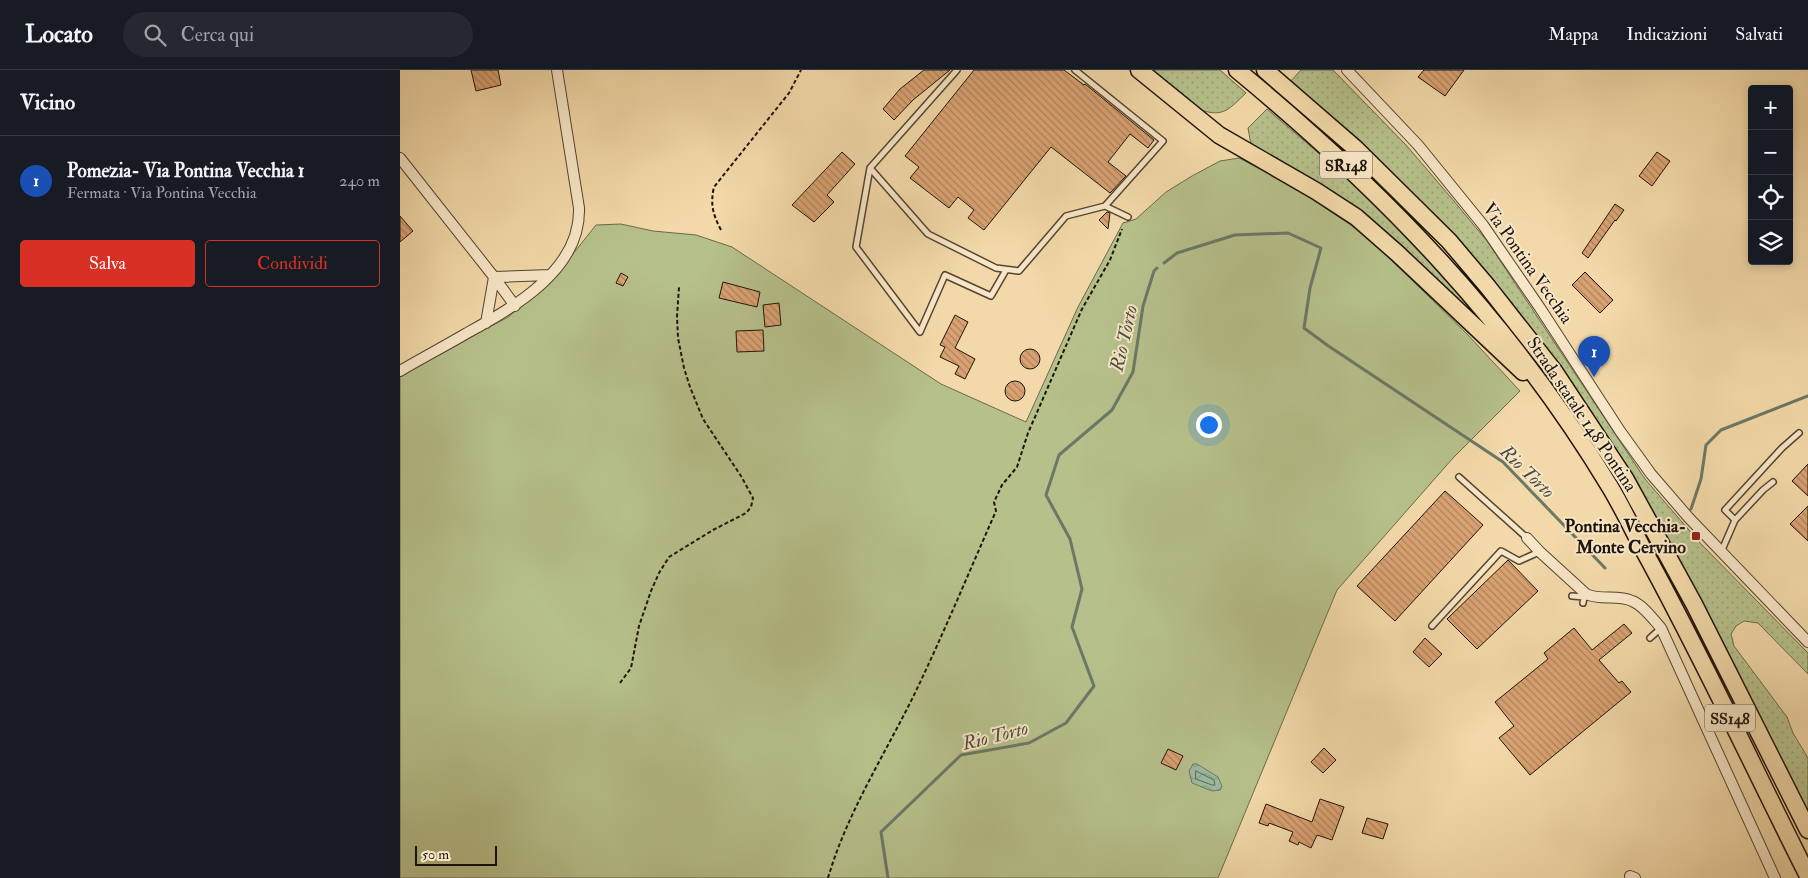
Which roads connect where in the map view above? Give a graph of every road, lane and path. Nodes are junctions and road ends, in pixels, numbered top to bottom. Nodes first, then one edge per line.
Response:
1 (557, 70) edge
2 (801, 70) edge
3 (957, 70) edge
4 (1075, 70) edge
5 (1139, 70) edge
6 (1264, 70) edge
7 (1347, 70) edge
8 (1243, 75) edge
9 (400, 158) edge
10 (870, 168) junction
11 (1105, 206) junction
12 (1128, 217) dead end
13 (721, 230) dead end
14 (1122, 230) dead end
15 (1449, 241) joint
16 (1438, 256) joint
17 (1006, 270) junction
18 (550, 275) junction
19 (494, 277) junction
20 (679, 287) dead end
21 (515, 306) junction
22 (486, 323) junction
23 (400, 371) edge
24 (1553, 400) junction
25 (1799, 433) dead end
26 (1459, 478) dead end
27 (1774, 482) dead end
28 (1735, 520) junction
29 (1527, 538) joint
30 (1722, 550) junction
31 (1540, 552) junction
32 (1572, 596) dead end
33 (1587, 599) junction
34 (1432, 626) dead end
35 (1661, 628) junction
36 (1650, 638) dead end
37 (1808, 642) edge
38 (620, 683) dead end
39 (1808, 830) edge
40 (1808, 876) edge
41 (828, 878) edge
42 (1775, 878) edge

1 - 18 street
2 - 13 path
3 - 10 lane
4 - 11 lane
5 - 24 highway
6 - 15 highway, SR148
7 - 30 street, Via Pontina Vecchia
8 - 16 highway, SR148
9 - 19 street
10 - 17 lane
10 - 17 lane
11 - 12 lane
11 - 17 lane
14 - 41 path
15 - 39 highway, Strada statale 148 Pontina / SS148
16 - 24 highway, Strada statale 148 Pontina / SS148
18 - 19 street
18 - 21 street
19 - 21 street
19 - 22 street
20 - 38 path
21 - 22 street
22 - 23 street
24 - 40 highway, Strada statale 148 Pontina / SS148
25 - 28 lane
26 - 29 lane
27 - 28 lane
28 - 30 lane
29 - 31 street
30 - 37 street, Via Pontina Vecchia
31 - 33 street
31 - 34 lane
32 - 33 lane
33 - 35 street
35 - 36 lane
35 - 42 street

